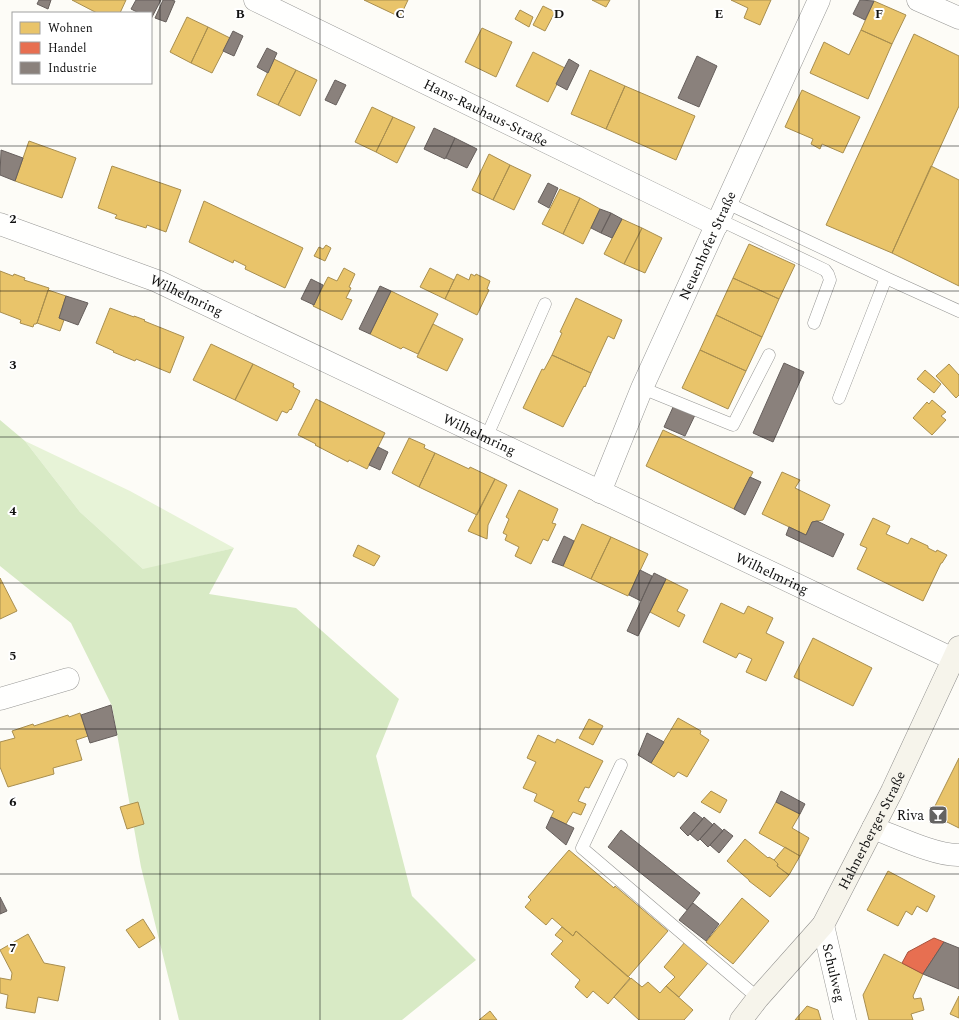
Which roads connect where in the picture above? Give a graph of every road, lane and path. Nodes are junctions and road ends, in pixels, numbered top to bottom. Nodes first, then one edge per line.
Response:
1 (255, 0) edge
2 (819, 0) edge
3 (918, 0) edge
4 (959, 18) edge
5 (721, 216) junction
6 (0, 224) edge
7 (886, 278) junction
8 (545, 304) dead end
9 (959, 311) edge
10 (814, 323) dead end
11 (770, 355) dead end
12 (642, 388) junction
13 (839, 398) dead end
14 (486, 438) junction
15 (600, 492) junction
16 (956, 653) edge
17 (68, 679) dead end
18 (0, 699) edge
19 (621, 765) dead end
20 (873, 828) junction
21 (959, 855) edge
22 (823, 925) junction
23 (758, 998) junction
24 (741, 1020) edge
25 (844, 1020) edge

1 - 5 street, Hans-Rauhaus-Straße
2 - 5 street, Neuenhofer Straße
3 - 4 street
5 - 7 lane
5 - 10 lane
5 - 12 street, Neuenhofer Straße
6 - 14 street, Wilhelmring
7 - 9 lane
7 - 13 lane
8 - 14 lane
11 - 12 lane
12 - 15 street, Neuenhofer Straße
14 - 15 street, Wilhelmring
15 - 16 street, Wilhelmring
16 - 20 main road, Hahnerberger Straße
17 - 18 street
19 - 23 lane
20 - 21 street
20 - 22 main road, Hahnerberger Straße
22 - 23 main road, Hahnerberger Straße
22 - 25 street, Schulweg
23 - 24 main road, Hahnerberger Straße

